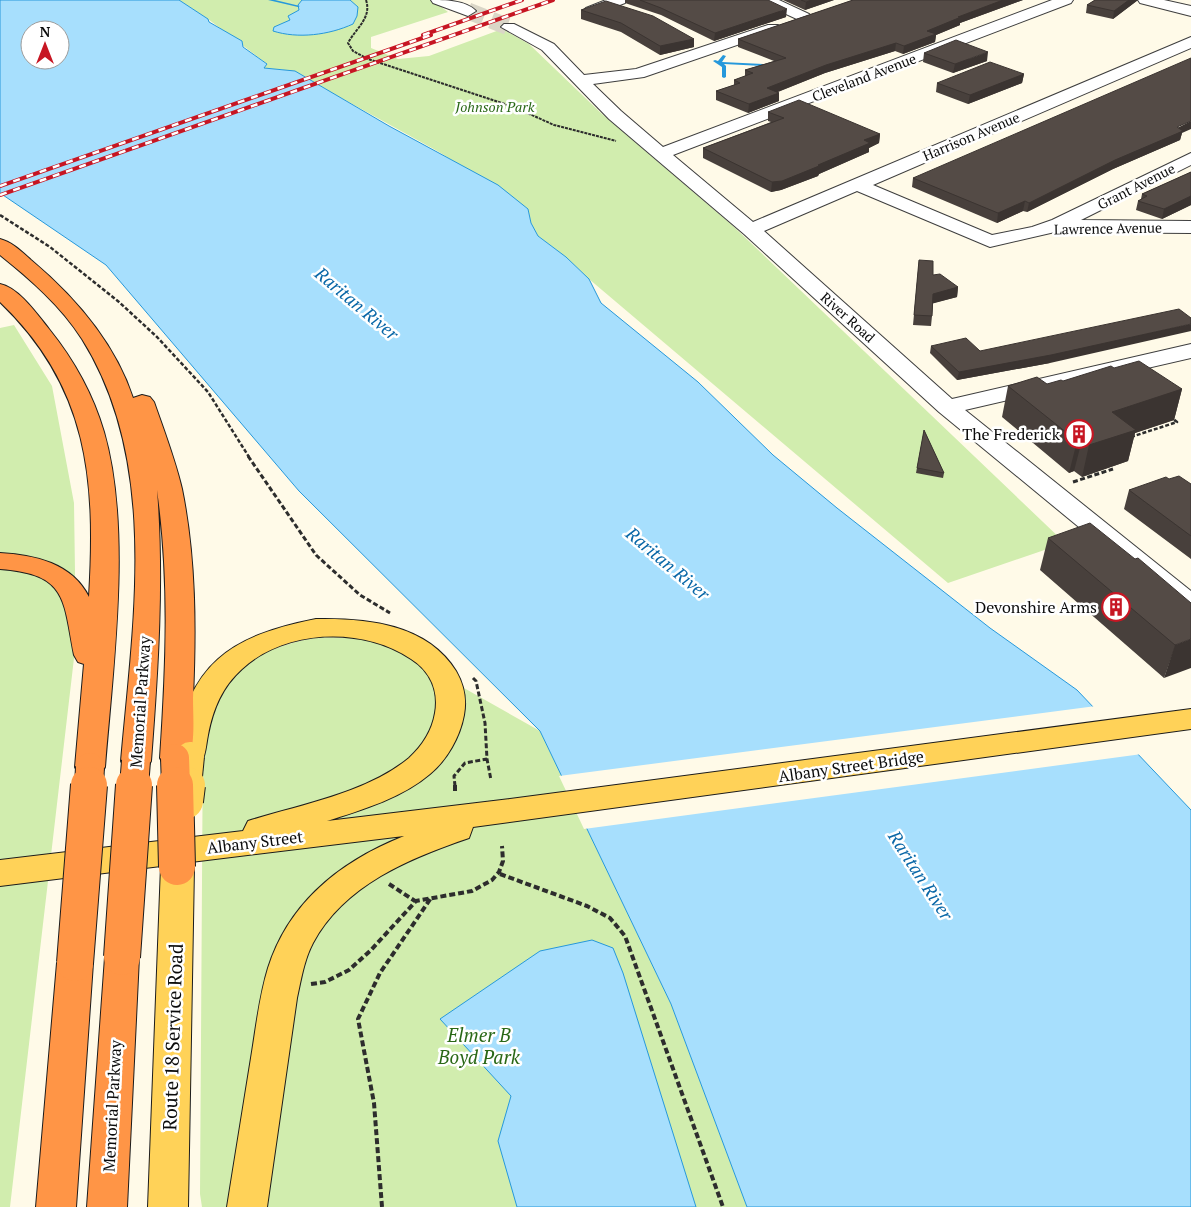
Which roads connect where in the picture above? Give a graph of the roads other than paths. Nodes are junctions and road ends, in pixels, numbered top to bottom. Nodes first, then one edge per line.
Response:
1 (438, 0) edge
2 (462, 0) edge
3 (767, 0) edge
4 (1066, 0) edge
5 (1145, 0) edge
6 (615, 2) edge
7 (591, 11) edge
8 (634, 11) edge
9 (821, 11) edge
10 (1191, 11) edge
11 (804, 17) junction
12 (509, 27) tunnel mouth
13 (698, 40) dead end
14 (1191, 42) edge
15 (713, 49) junction
16 (578, 77) junction
17 (660, 154) junction
18 (1191, 158) edge
19 (858, 185) junction
20 (1053, 226) junction
21 (1191, 227) edge
22 (751, 230) junction
23 (0, 245) edge
24 (34, 274) junction
25 (0, 290) edge
26 (1191, 351) edge
27 (947, 406) junction
28 (0, 561) edge
29 (1191, 605) edge
30 (96, 697) junction
31 (1191, 719) edge
32 (182, 757) junction
33 (510, 811) junction
34 (206, 848) junction
35 (0, 862) edge
36 (177, 867) joint
37 (32, 869) junction
38 (0, 873) edge
39 (56, 1207) edge
40 (107, 1207) edge
41 (168, 1207) edge
42 (247, 1207) edge

1 - 2 street
3 - 11 street
4 - 17 street, Cleveland Avenue
5 - 10 street
6 - 7 street
6 - 8 street
9 - 11 street
11 - 15 street
12 - 16 street, River Road
13 - 15 street
14 - 19 street, Harrison Avenue
15 - 16 street
16 - 17 street, River Road
17 - 22 street, River Road
18 - 20 street, Grant Avenue
19 - 20 street, Lawrence Avenue
19 - 22 street, Harrison Avenue
20 - 21 street, Lawrence Avenue
22 - 27 street, River Road
23 - 24 highway, Memorial Parkway
24 - 32 highway
24 - 40 highway, Memorial Parkway, bridge
25 - 30 highway
26 - 27 street
27 - 29 street, River Road
28 - 30 highway
30 - 39 highway, bridge
31 - 33 main road, Albany Street Bridge
32 - 34 main road
32 - 36 highway, bridge
33 - 34 main road, Albany Street
33 - 42 main road
34 - 37 main road, Albany Street
35 - 37 street
36 - 41 main road, Route 18 Service Road
37 - 38 main road, Albany Street

